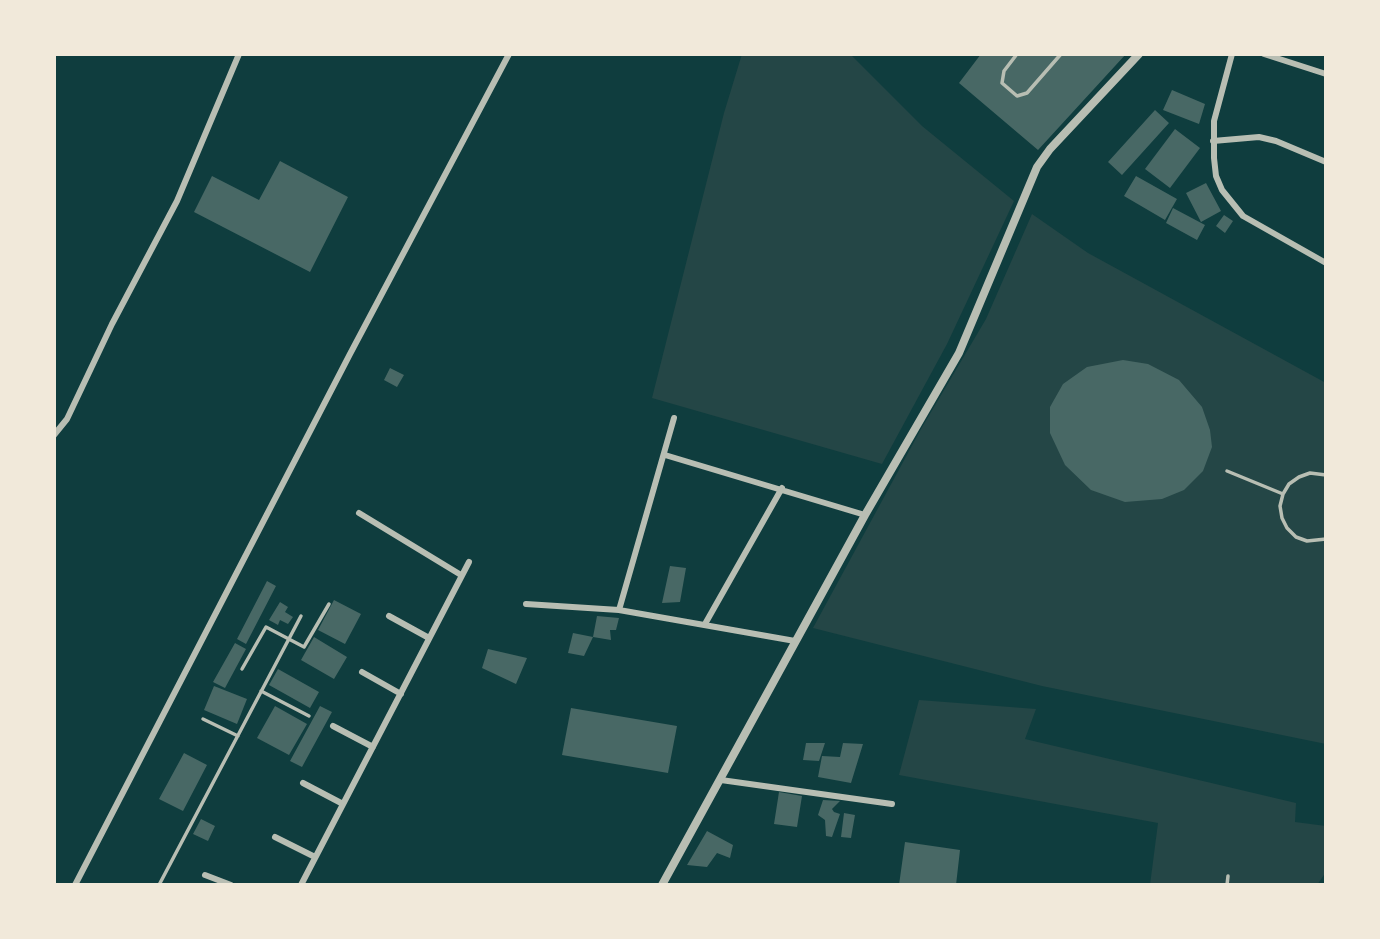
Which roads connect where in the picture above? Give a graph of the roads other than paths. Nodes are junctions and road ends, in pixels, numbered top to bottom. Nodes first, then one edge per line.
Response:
1 (239, 54) edge
2 (509, 54) edge
3 (1017, 54) edge
4 (1061, 54) edge
5 (1139, 54) edge
6 (1232, 54) edge
7 (1264, 54) edge
8 (1326, 74) edge
9 (1213, 141) junction
10 (1326, 162) edge
11 (1326, 263) edge
12 (674, 418) dead end
13 (54, 435) edge
14 (665, 455) junction
15 (1227, 471) dead end
16 (1326, 475) edge
17 (782, 488) junction
18 (1283, 494) junction
19 (359, 513) dead end
20 (865, 515) junction
21 (1326, 540) edge
22 (469, 562) dead end
23 (461, 575) junction
24 (329, 604) dead end
25 (526, 604) dead end
26 (619, 610) junction
27 (301, 616) dead end
28 (389, 616) dead end
29 (705, 624) junction
30 (429, 638) junction
31 (289, 639) junction
32 (795, 641) junction
33 (242, 669) dead end
34 (362, 672) dead end
35 (261, 691) junction
36 (401, 694) junction
37 (309, 716) dead end
38 (203, 719) dead end
39 (334, 726) dead end
40 (237, 736) junction
41 (373, 747) junction
42 (721, 780) junction
43 (303, 783) dead end
44 (343, 804) junction
45 (892, 804) dead end
46 (275, 837) dead end
47 (316, 857) junction
48 (205, 875) dead end
49 (1228, 876) dead end
50 (75, 885) edge
51 (159, 885) edge
52 (231, 885) edge
53 (301, 885) edge
54 (662, 885) edge
55 (1227, 885) edge

1 - 13 street
2 - 50 street
3 - 4 lane
5 - 20 street
6 - 9 street
7 - 8 street
9 - 10 street
9 - 11 street
12 - 14 street
14 - 17 street
14 - 26 street
15 - 18 lane
16 - 18 lane
17 - 20 street
17 - 29 street
18 - 21 lane
19 - 23 street
20 - 32 street
22 - 23 street
23 - 30 street
24 - 31 lane
25 - 26 street
26 - 29 street
27 - 31 lane
28 - 30 street
29 - 32 street
30 - 36 street
31 - 33 lane
31 - 35 lane
32 - 42 street
34 - 36 street
35 - 37 lane
35 - 40 lane
36 - 41 street
38 - 40 lane
39 - 41 street
40 - 51 lane
41 - 44 street
42 - 45 street
42 - 54 street
43 - 44 street
44 - 47 street
46 - 47 street
47 - 53 street
48 - 52 street
49 - 55 lane

